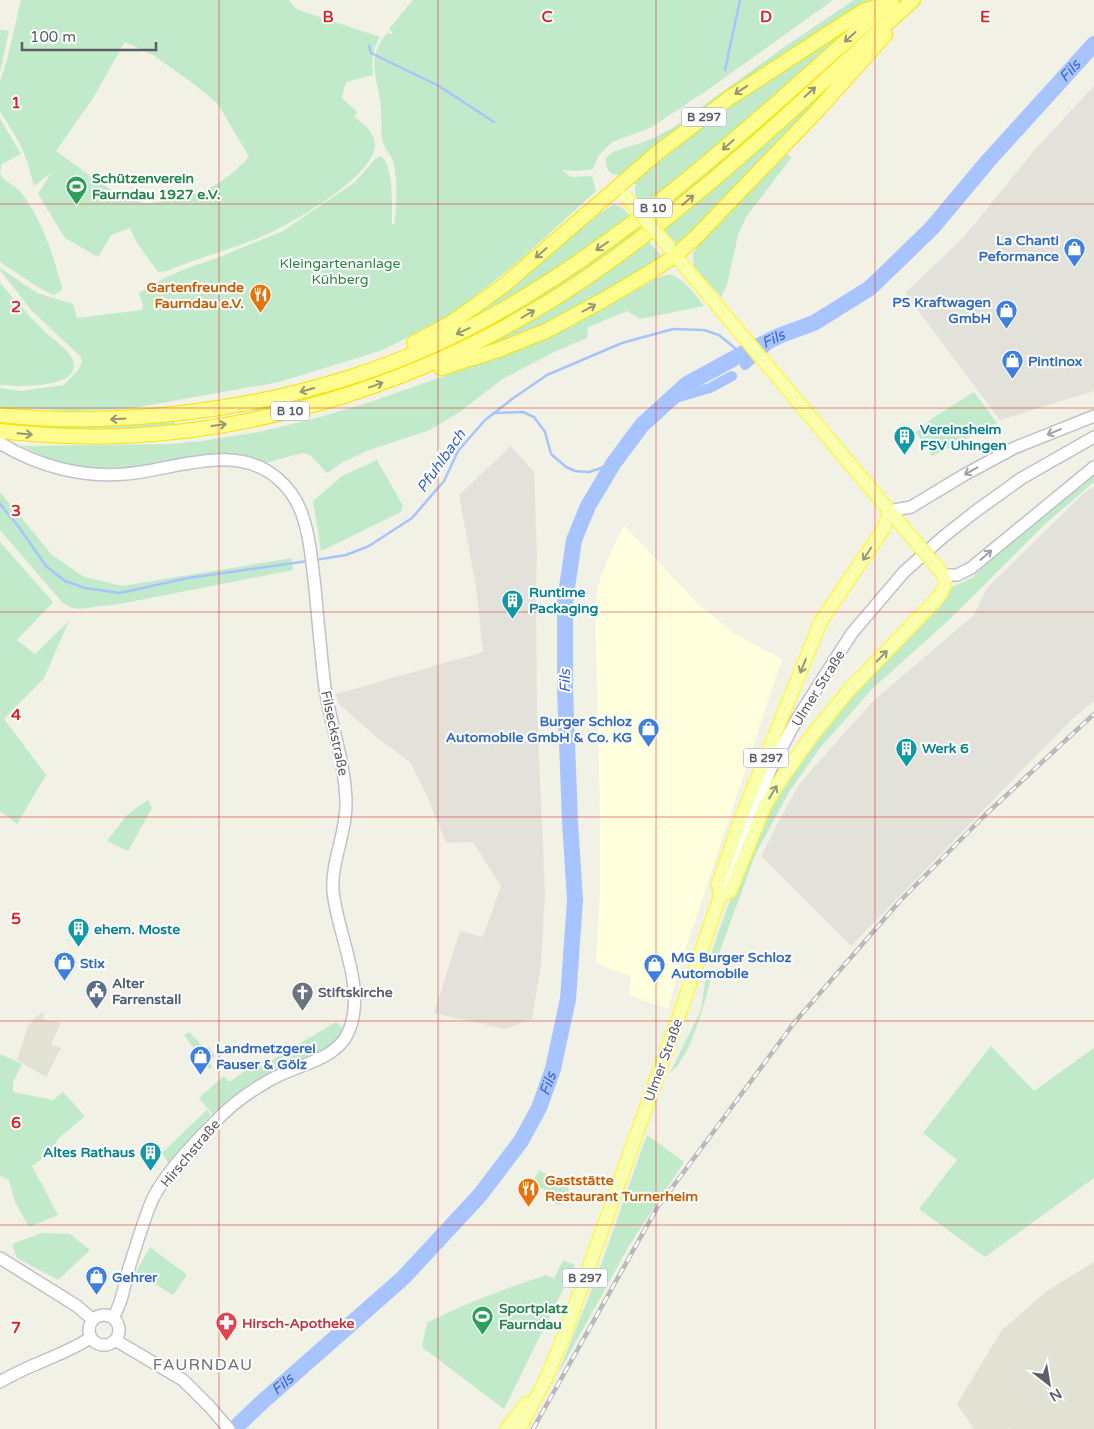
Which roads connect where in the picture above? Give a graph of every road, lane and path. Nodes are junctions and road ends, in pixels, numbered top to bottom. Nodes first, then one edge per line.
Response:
1 (913, 0) edge
2 (889, 2) edge
3 (897, 15) junction
4 (622, 192) junction
5 (672, 251) junction
6 (387, 364) junction
7 (406, 374) junction
8 (0, 415) edge
9 (1094, 416) edge
10 (0, 432) edge
11 (1094, 437) edge
12 (0, 443) edge
13 (1094, 467) edge
14 (888, 511) junction
15 (940, 571) junction
16 (720, 896) junction
17 (339, 1047) joint
18 (0, 1258) edge
19 (113, 1318) junction
20 (92, 1320) junction
21 (90, 1338) junction
22 (115, 1340) junction
23 (0, 1382) edge
24 (542, 1386) junction
25 (229, 1429) edge
26 (506, 1429) edge
27 (519, 1429) edge

1 - 3 highway, B 10
2 -> 4 highway, B 297
2 -> 6 highway, B 10
3 - 5 highway, B 10
7 -> 3 highway, B 10
4 - 5 main road, bridge
4 -> 6 highway, B 10
7 -> 5 highway
5 - 14 main road
6 -> 8 highway, B 10
10 -> 7 highway, B 10
9 -> 14 street
11 - 16 street, Ulmer Straße
12 - 17 street, Filseckstraße
15 -> 13 street
14 - 15 main road, bridge
14 -> 16 main road, B 297
16 -> 15 main road, B 297
16 - 24 main road, Ulmer Straße / B 297
17 - 19 street, Hirschstraße
18 - 20 street
19 - 20 street
19 - 22 street
20 - 21 street
21 - 22 street
21 - 23 street
22 - 25 street
24 - 26 main road, B 297
24 - 27 main road, B 297

